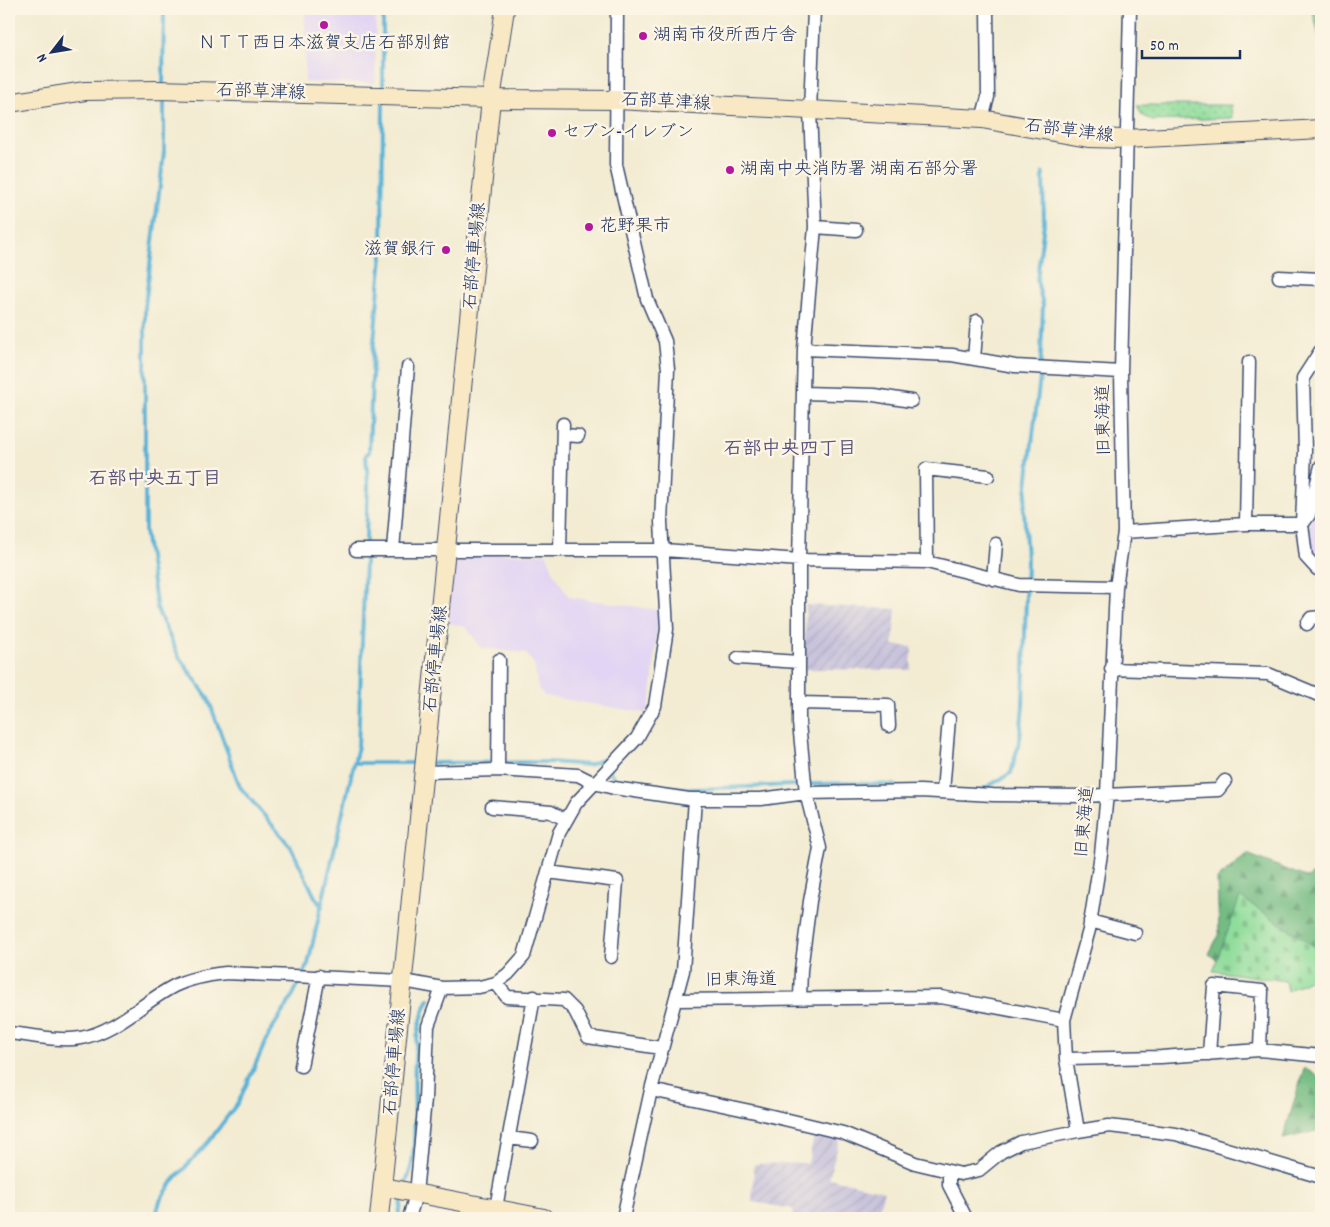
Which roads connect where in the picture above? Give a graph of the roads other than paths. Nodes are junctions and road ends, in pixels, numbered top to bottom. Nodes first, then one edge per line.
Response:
1 (505, 9) edge
2 (616, 9) edge
3 (814, 9) edge
4 (987, 9) edge
5 (1130, 9) edge
6 (491, 99) junction
7 (616, 100) junction
8 (9, 103) edge
9 (810, 111) junction
10 (982, 119) junction
11 (1321, 129) edge
12 (1125, 139) junction
13 (815, 227) junction
14 (856, 230) dead end
15 (1278, 277) dead end
16 (1321, 279) edge
17 (977, 321) dead end
18 (804, 349) junction
19 (1321, 350) edge
20 (974, 359) junction
21 (1249, 362) dead end
22 (408, 367) dead end
23 (1121, 372) junction
24 (803, 393) junction
25 (911, 401) dead end
26 (578, 436) dead end
27 (1321, 474) edge
28 (988, 476) dead end
29 (1246, 524) junction
30 (1302, 524) junction
31 (1124, 532) junction
32 (996, 544) dead end
33 (448, 549) junction
34 (356, 550) dead end
35 (393, 550) junction
36 (560, 550) junction
37 (664, 550) junction
38 (799, 560) junction
39 (927, 562) junction
40 (1321, 570) edge
41 (992, 579) junction
42 (1116, 588) junction
43 (1321, 617) edge
44 (1308, 624) dead end
45 (738, 658) dead end
46 (499, 660) dead end
47 (798, 662) junction
48 (1111, 669) junction
49 (1321, 696) edge
50 (798, 703) junction
51 (949, 719) dead end
52 (889, 726) dead end
53 (498, 770) junction
54 (425, 772) junction
55 (1225, 781) dead end
56 (594, 783) junction
57 (943, 792) junction
58 (806, 793) junction
59 (1107, 794) junction
60 (696, 799) junction
61 (492, 807) dead end
62 (566, 820) junction
63 (548, 872) junction
64 (1090, 921) junction
65 (1135, 933) dead end
66 (611, 957) dead end
67 (319, 976) junction
68 (404, 981) junction
69 (496, 983) junction
70 (442, 988) junction
71 (534, 997) junction
72 (800, 998) junction
73 (676, 1000) junction
74 (1064, 1020) junction
75 (9, 1033) edge
76 (661, 1048) junction
77 (1260, 1050) junction
78 (1209, 1054) junction
79 (1321, 1056) edge
80 (1066, 1059) junction
81 (301, 1066) dead end
82 (651, 1090) junction
83 (1078, 1131) junction
84 (509, 1138) junction
85 (532, 1141) dead end
86 (949, 1172) junction
87 (1321, 1177) edge
88 (384, 1187) junction
89 (416, 1194) junction
90 (496, 1208) junction
91 (380, 1218) edge
92 (409, 1218) edge
93 (544, 1218) edge
94 (623, 1218) edge
95 (966, 1218) edge

1 - 6 main road, 石部停車場線
2 - 7 street
3 - 9 street
4 - 10 street
5 - 12 street, 旧東海道
6 - 7 main road, 石部草津線
6 - 8 main road, 石部草津線
6 - 33 main road, 石部停車場線
7 - 9 main road, 石部草津線
7 - 37 street
9 - 10 main road, 石部草津線
9 - 13 street
10 - 12 main road, 石部草津線
11 - 12 main road, 石部草津線
12 - 23 street, 旧東海道
13 - 14 street
13 - 18 street
15 - 16 street
17 - 20 street
18 - 20 street
18 - 24 street
19 - 30 street
20 - 23 street
21 - 29 street
22 - 35 street
23 - 31 street, 旧東海道
24 - 25 street
24 - 38 street
26 - 36 street
27 - 30 street
28 - 39 street
29 - 30 street
29 - 31 street
30 - 40 street
31 - 42 street, 旧東海道
32 - 41 street
33 - 35 street
33 - 36 street
33 - 54 main road, 石部停車場線
34 - 35 street
36 - 37 street
37 - 38 street
37 - 56 street
38 - 39 street
38 - 47 street
39 - 41 street
41 - 42 street
42 - 48 street, 旧東海道
43 - 44 street
45 - 47 street
46 - 53 street
47 - 50 street
48 - 49 street
48 - 59 street, 旧東海道
50 - 52 street
50 - 58 street
51 - 57 street
53 - 54 street
53 - 56 street
54 - 68 main road, 石部停車場線
55 - 59 street
56 - 60 street
56 - 62 street
57 - 58 street
57 - 59 street
58 - 60 street
58 - 72 street
59 - 64 street, 旧東海道
60 - 73 street
61 - 62 street
62 - 63 street
63 - 66 street
63 - 69 street
64 - 65 street
64 - 74 street, 旧東海道
67 - 68 street
67 - 75 street
67 - 81 street
68 - 70 street
68 - 88 main road, 石部停車場線
69 - 70 street
69 - 71 street
70 - 89 street
71 - 76 street
71 - 84 street
72 - 73 street, 旧東海道
72 - 74 street, 旧東海道
73 - 76 street
74 - 80 street
76 - 82 street
77 - 78 street
77 - 78 street
77 - 79 street
78 - 80 street
80 - 83 street
82 - 86 street
82 - 94 street
83 - 86 street
83 - 87 street
84 - 85 street
84 - 90 street
86 - 95 street
88 - 89 main road
88 - 91 main road, 石部停車場線
89 - 90 main road
89 - 92 street
90 - 93 main road

